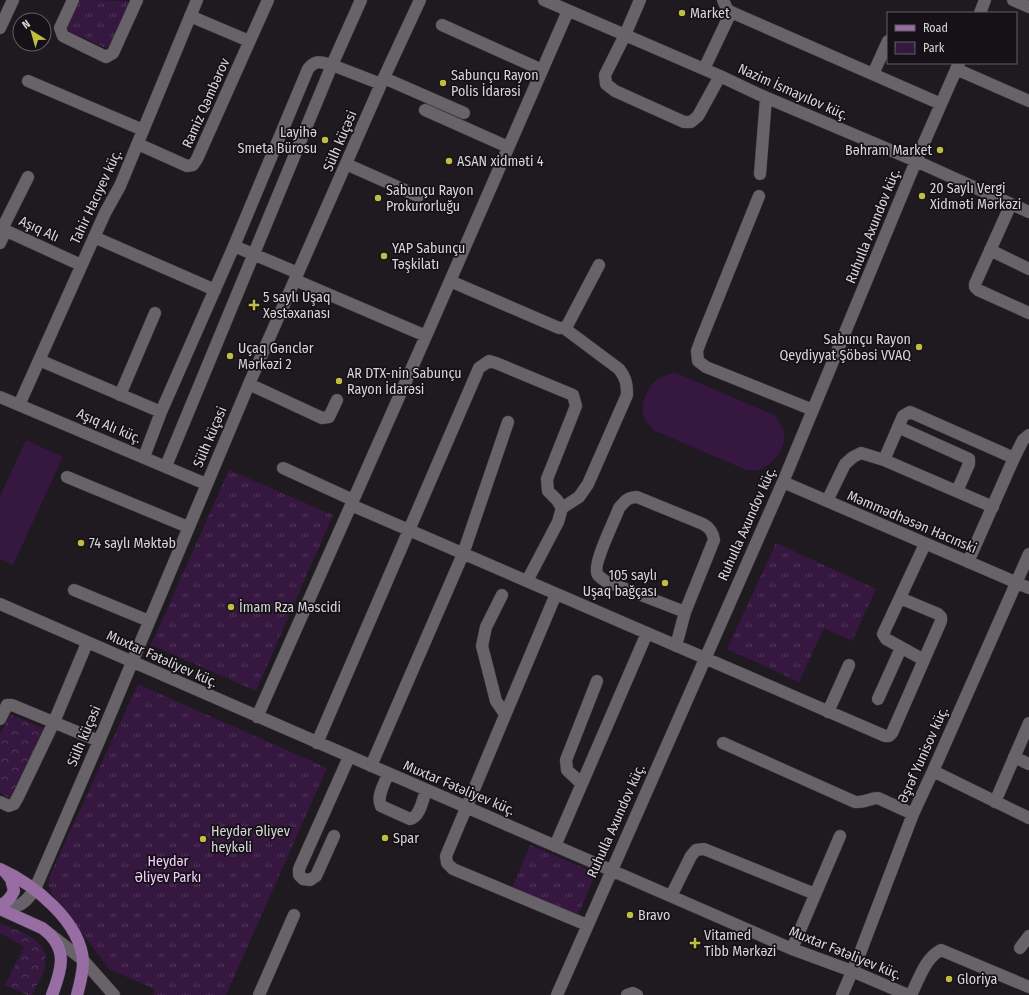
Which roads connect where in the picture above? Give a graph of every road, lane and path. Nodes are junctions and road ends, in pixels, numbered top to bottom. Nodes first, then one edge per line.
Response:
1 (13, 0) edge
2 (73, 0) edge
3 (137, 0) edge
4 (197, 0) edge
5 (268, 0) edge
6 (361, 0) edge
7 (420, 0) edge
8 (544, 0) edge
9 (640, 0) edge
10 (723, 0) edge
11 (985, 0) edge
12 (1013, 0) edge
13 (1029, 6) edge
14 (568, 11) junction
15 (731, 12) junction
16 (980, 12) edge
17 (190, 16) junction
18 (442, 25) dead end
19 (0, 28) edge
20 (625, 35) junction
21 (250, 41) junction
22 (887, 43) edge
23 (332, 65) junction
24 (957, 66) edge
25 (704, 69) junction
26 (542, 70) junction
27 (873, 74) junction
28 (720, 76) junction
29 (28, 81) dead end
30 (382, 81) junction
31 (766, 98) junction
32 (1029, 101) edge
33 (941, 104) junction
34 (425, 110) dead end
35 (464, 113) dead end
36 (143, 130) junction
37 (138, 144) junction
38 (508, 147) junction
39 (916, 161) junction
40 (346, 164) junction
41 (760, 174) dead end
42 (28, 177) dead end
43 (418, 196) dead end
44 (758, 196) dead end
45 (1010, 204) junction
46 (1029, 212) edge
47 (3, 229) edge
48 (94, 237) junction
49 (0, 243) edge
50 (234, 246) junction
51 (990, 250) junction
52 (254, 254) junction
53 (81, 265) junction
54 (599, 265) dead end
55 (1029, 269) edge
56 (297, 277) junction
57 (450, 281) junction
58 (215, 290) junction
59 (155, 313) dead end
60 (1029, 313) edge
61 (564, 328) junction
62 (426, 336) junction
63 (39, 360) junction
64 (249, 384) junction
65 (120, 395) junction
66 (0, 397) edge
67 (337, 400) dead end
68 (18, 405) junction
69 (813, 410) junction
70 (161, 412) junction
71 (508, 422) dead end
72 (898, 427) junction
73 (1029, 435) edge
74 (144, 457) junction
75 (1014, 458) junction
76 (884, 460) junction
77 (166, 466) junction
78 (283, 468) dead end
79 (67, 477) dead end
80 (783, 482) junction
81 (206, 484) junction
82 (957, 492) junction
83 (827, 501) junction
84 (352, 503) junction
85 (993, 507) junction
86 (562, 508) junction
87 (188, 527) junction
88 (409, 530) junction
89 (925, 544) junction
90 (463, 554) junction
91 (1029, 554) edge
92 (968, 562) junction
93 (527, 581) junction
94 (1016, 583) junction
95 (1029, 588) edge
96 (74, 590) dead end
97 (556, 594) junction
98 (502, 595) dead end
99 (900, 598) junction
100 (1, 607) edge
101 (685, 612) junction
102 (149, 621) junction
103 (647, 633) junction
104 (87, 643) junction
105 (676, 646) junction
106 (901, 648) junction
107 (704, 658) junction
108 (924, 660) junction
109 (132, 663) junction
110 (849, 665) dead end
111 (597, 681) dead end
112 (878, 699) dead end
113 (828, 712) junction
114 (505, 714) junction
115 (257, 717) junction
116 (0, 719) edge
117 (54, 722) junction
118 (1029, 723) edge
119 (99, 741) junction
120 (317, 743) junction
121 (723, 743) dead end
122 (349, 757) junction
123 (1014, 757) junction
124 (1029, 764) edge
125 (371, 766) junction
126 (933, 771) junction
127 (388, 774) junction
128 (582, 784) junction
129 (426, 790) junction
130 (0, 802) edge
131 (995, 802) junction
132 (466, 807) junction
133 (913, 814) junction
134 (1029, 818) edge
135 (334, 836) dead end
136 (840, 836) dead end
137 (555, 846) junction
138 (2, 870) edge
139 (611, 870) junction
140 (35, 890) junction
141 (815, 894) junction
142 (671, 896) junction
143 (0, 907) edge
144 (294, 915) dead end
145 (587, 925) junction
146 (48, 932) junction
147 (1029, 936) edge
148 (1020, 948) dead end
149 (792, 949) junction
150 (83, 960) junction
151 (852, 971) junction
152 (1029, 987) edge
153 (52, 995) edge
154 (77, 995) edge
155 (114, 995) edge
156 (259, 995) edge
157 (557, 995) edge
158 (627, 995) edge
159 (638, 995) edge
160 (842, 995) edge
161 (908, 995) edge
162 (912, 995) edge

1 - 19 street
2 - 3 street
4 - 17 street, Tahir Hacıyev küç.
5 - 21 street, Ramiz Qəmbərov
6 - 23 street
7 - 30 street, Sülh küçəsi
8 - 14 street, Nazim İsmayılov küç.
9 - 20 street
10 - 15 street
11 - 16 street
12 - 13 street
14 - 20 street, Nazim İsmayılov küç.
14 - 26 street
15 - 25 street
15 - 27 street
17 - 21 street
17 - 36 street, Tahir Hacıyev küç.
18 - 26 street
20 - 25 street, Nazim İsmayılov küç.
20 - 28 street
21 - 37 street, Ramiz Qəmbərov
22 - 27 street
23 - 30 street
23 - 50 street
23 - 52 street
24 - 32 street
24 - 33 street, Ruhulla Axundov küç.
25 - 28 street, Nazim İsmayılov küç.
26 - 38 street
27 - 33 street
28 - 31 street, Nazim İsmayılov küç.
29 - 36 street
30 - 35 street
30 - 40 street, Sülh küçəsi
31 - 39 street, Nazim İsmayılov küç.
31 - 41 street
33 - 39 street, Ruhulla Axundov küç.
34 - 38 street
36 - 37 street, Tahir Hacıyev küç.
37 - 48 street, Tahir Hacıyev küç.
38 - 57 street
39 - 45 street, Nazim İsmayılov küç.
39 - 69 street, Ruhulla Axundov küç.
40 - 43 street
40 - 56 street, Sülh küçəsi
42 - 47 street
44 - 69 street
45 - 46 street, Nazim İsmayılov küç.
45 - 51 street
47 - 49 street, Aşıq Alı
47 - 53 street, Aşıq Alı
48 - 53 street, Tahir Hacıyev küç.
48 - 58 street
50 - 52 street
50 - 58 street
51 - 55 street
51 - 60 street
52 - 56 street
52 - 77 street
53 - 63 street, Tahir Hacıyev küç.
54 - 61 street
56 - 62 street
56 - 64 street, Sülh küçəsi
57 - 61 street
57 - 62 street
58 - 70 street
59 - 65 street
61 - 86 street
62 - 84 street
63 - 65 street
63 - 68 street, Tahir Hacıyev küç.
64 - 67 street
64 - 81 street, Sülh küçəsi
65 - 70 street
66 - 68 street, Aşıq Alı küç.
68 - 74 street, Aşıq Alı küç.
69 - 80 street, Ruhulla Axundov küç.
70 - 74 street
71 - 90 street
72 - 75 street
72 - 76 street
72 - 82 street
73 - 75 street
74 - 77 street, Aşıq Alı küç.
75 - 85 street
76 - 82 street
76 - 83 street
77 - 81 street, Aşıq Alı küç.
78 - 84 street
79 - 87 street
80 - 83 street, Məmmədhəsən Hacınski
80 - 107 street, Ruhulla Axundov küç.
81 - 87 street, Sülh küçəsi
82 - 85 street
83 - 89 street, Məmmədhəsən Hacınski
84 - 88 street
84 - 115 street
85 - 92 street
86 - 88 street
86 - 93 street
87 - 102 street, Sülh küçəsi
88 - 90 street
88 - 120 street
89 - 92 street, Məmmədhəsən Hacınski
89 - 99 street
90 - 93 street
90 - 125 street
91 - 94 street, Əşrəf Yunisov küç.
92 - 94 street, Məmmədhəsən Hacınski
93 - 97 street
94 - 95 street, Məmmədhəsən Hacınski
94 - 126 street, Əşrəf Yunisov küç.
96 - 102 street
97 - 103 street
97 - 114 street
98 - 114 street
99 - 106 street
99 - 108 street
100 - 104 street, Muxtar Fətəliyev küç.
101 - 101 street
101 - 105 street
102 - 109 street, Sülh küçəsi
103 - 105 street
103 - 128 street
104 - 109 street, Muxtar Fətəliyev küç.
104 - 117 street
105 - 107 street
106 - 108 street
106 - 112 street
107 - 113 street
107 - 139 street, Ruhulla Axundov küç.
108 - 113 street
109 - 115 street, Muxtar Fətəliyev küç.
109 - 119 street, Sülh küçəsi
110 - 113 street
111 - 128 street
114 - 132 street
115 - 120 street, Muxtar Fətəliyev küç.
116 - 117 street
117 - 119 street
117 - 130 street
118 - 123 street
119 - 140 street, Sülh küçəsi
120 - 122 street, Muxtar Fətəliyev küç.
121 - 133 street
122 - 125 street, Muxtar Fətəliyev küç.
122 - 135 street
123 - 124 street
123 - 131 street
125 - 127 street, Muxtar Fətəliyev küç.
126 - 131 street
126 - 133 street, Əşrəf Yunisov küç.
127 - 129 street, Muxtar Fətəliyev küç.
127 - 129 street
128 - 137 street
129 - 132 street, Muxtar Fətəliyev küç.
131 - 134 street
132 - 137 street, Muxtar Fətəliyev küç.
132 - 145 street
133 - 151 street, Əşrəf Yunisov küç.
136 - 141 street
137 - 139 street, Muxtar Fətəliyev küç.
138 - 140 main road
138 - 143 main road
139 - 142 street, Muxtar Fətəliyev küç.
139 - 145 street, Ruhulla Axundov küç.
140 - 143 street
140 - 150 main road
141 - 142 street
141 - 149 street
142 - 149 street, Muxtar Fətəliyev küç.
143 - 146 main road
144 - 156 street
145 - 157 street, Ruhulla Axundov küç.
146 - 150 street
146 - 153 main road
147 - 148 street
149 - 151 street, Muxtar Fətəliyev küç.
150 - 154 main road
150 - 155 street
151 - 160 street, Əşrəf Yunisov küç.
151 - 161 street, Muxtar Fətəliyev küç.
152 - 162 street
158 - 159 street

